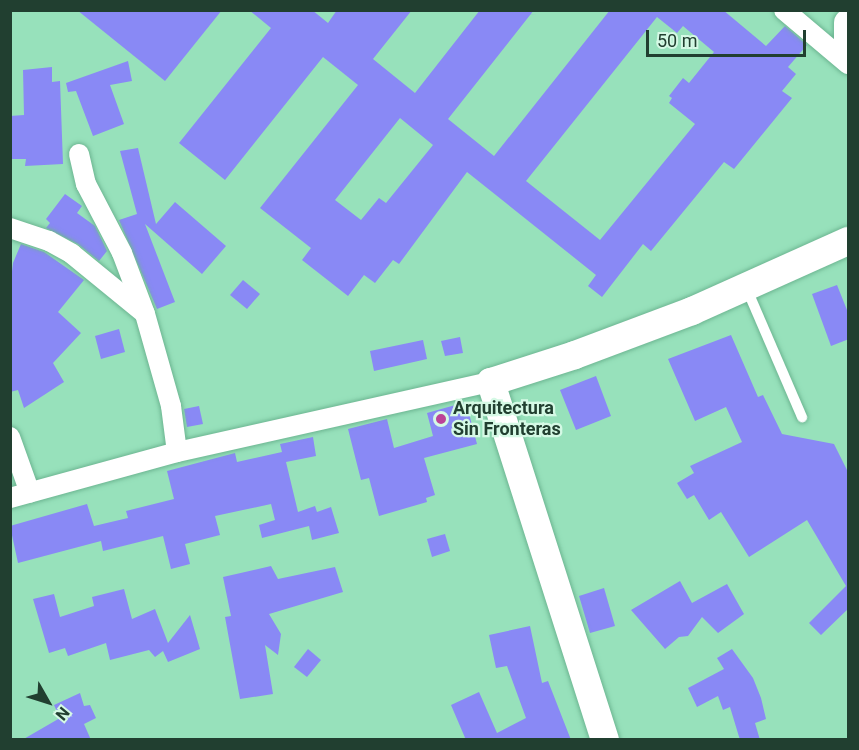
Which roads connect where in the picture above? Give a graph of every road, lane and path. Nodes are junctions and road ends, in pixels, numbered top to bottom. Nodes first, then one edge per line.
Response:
1 (784, 10) edge
2 (849, 23) edge
3 (849, 47) edge
4 (849, 64) edge
5 (79, 154) dead end
6 (10, 228) edge
7 (849, 242) edge
8 (746, 286) junction
9 (145, 314) junction
10 (491, 382) junction
11 (802, 417) dead end
12 (10, 437) edge
13 (177, 452) junction
14 (30, 493) junction
15 (10, 498) edge
16 (605, 740) edge

1 - 4 street
2 - 3 street
5 - 9 street
6 - 9 street
7 - 8 street
8 - 10 street
8 - 11 lane
9 - 13 street
10 - 13 street
10 - 16 street
12 - 14 street
13 - 14 street
14 - 15 street

